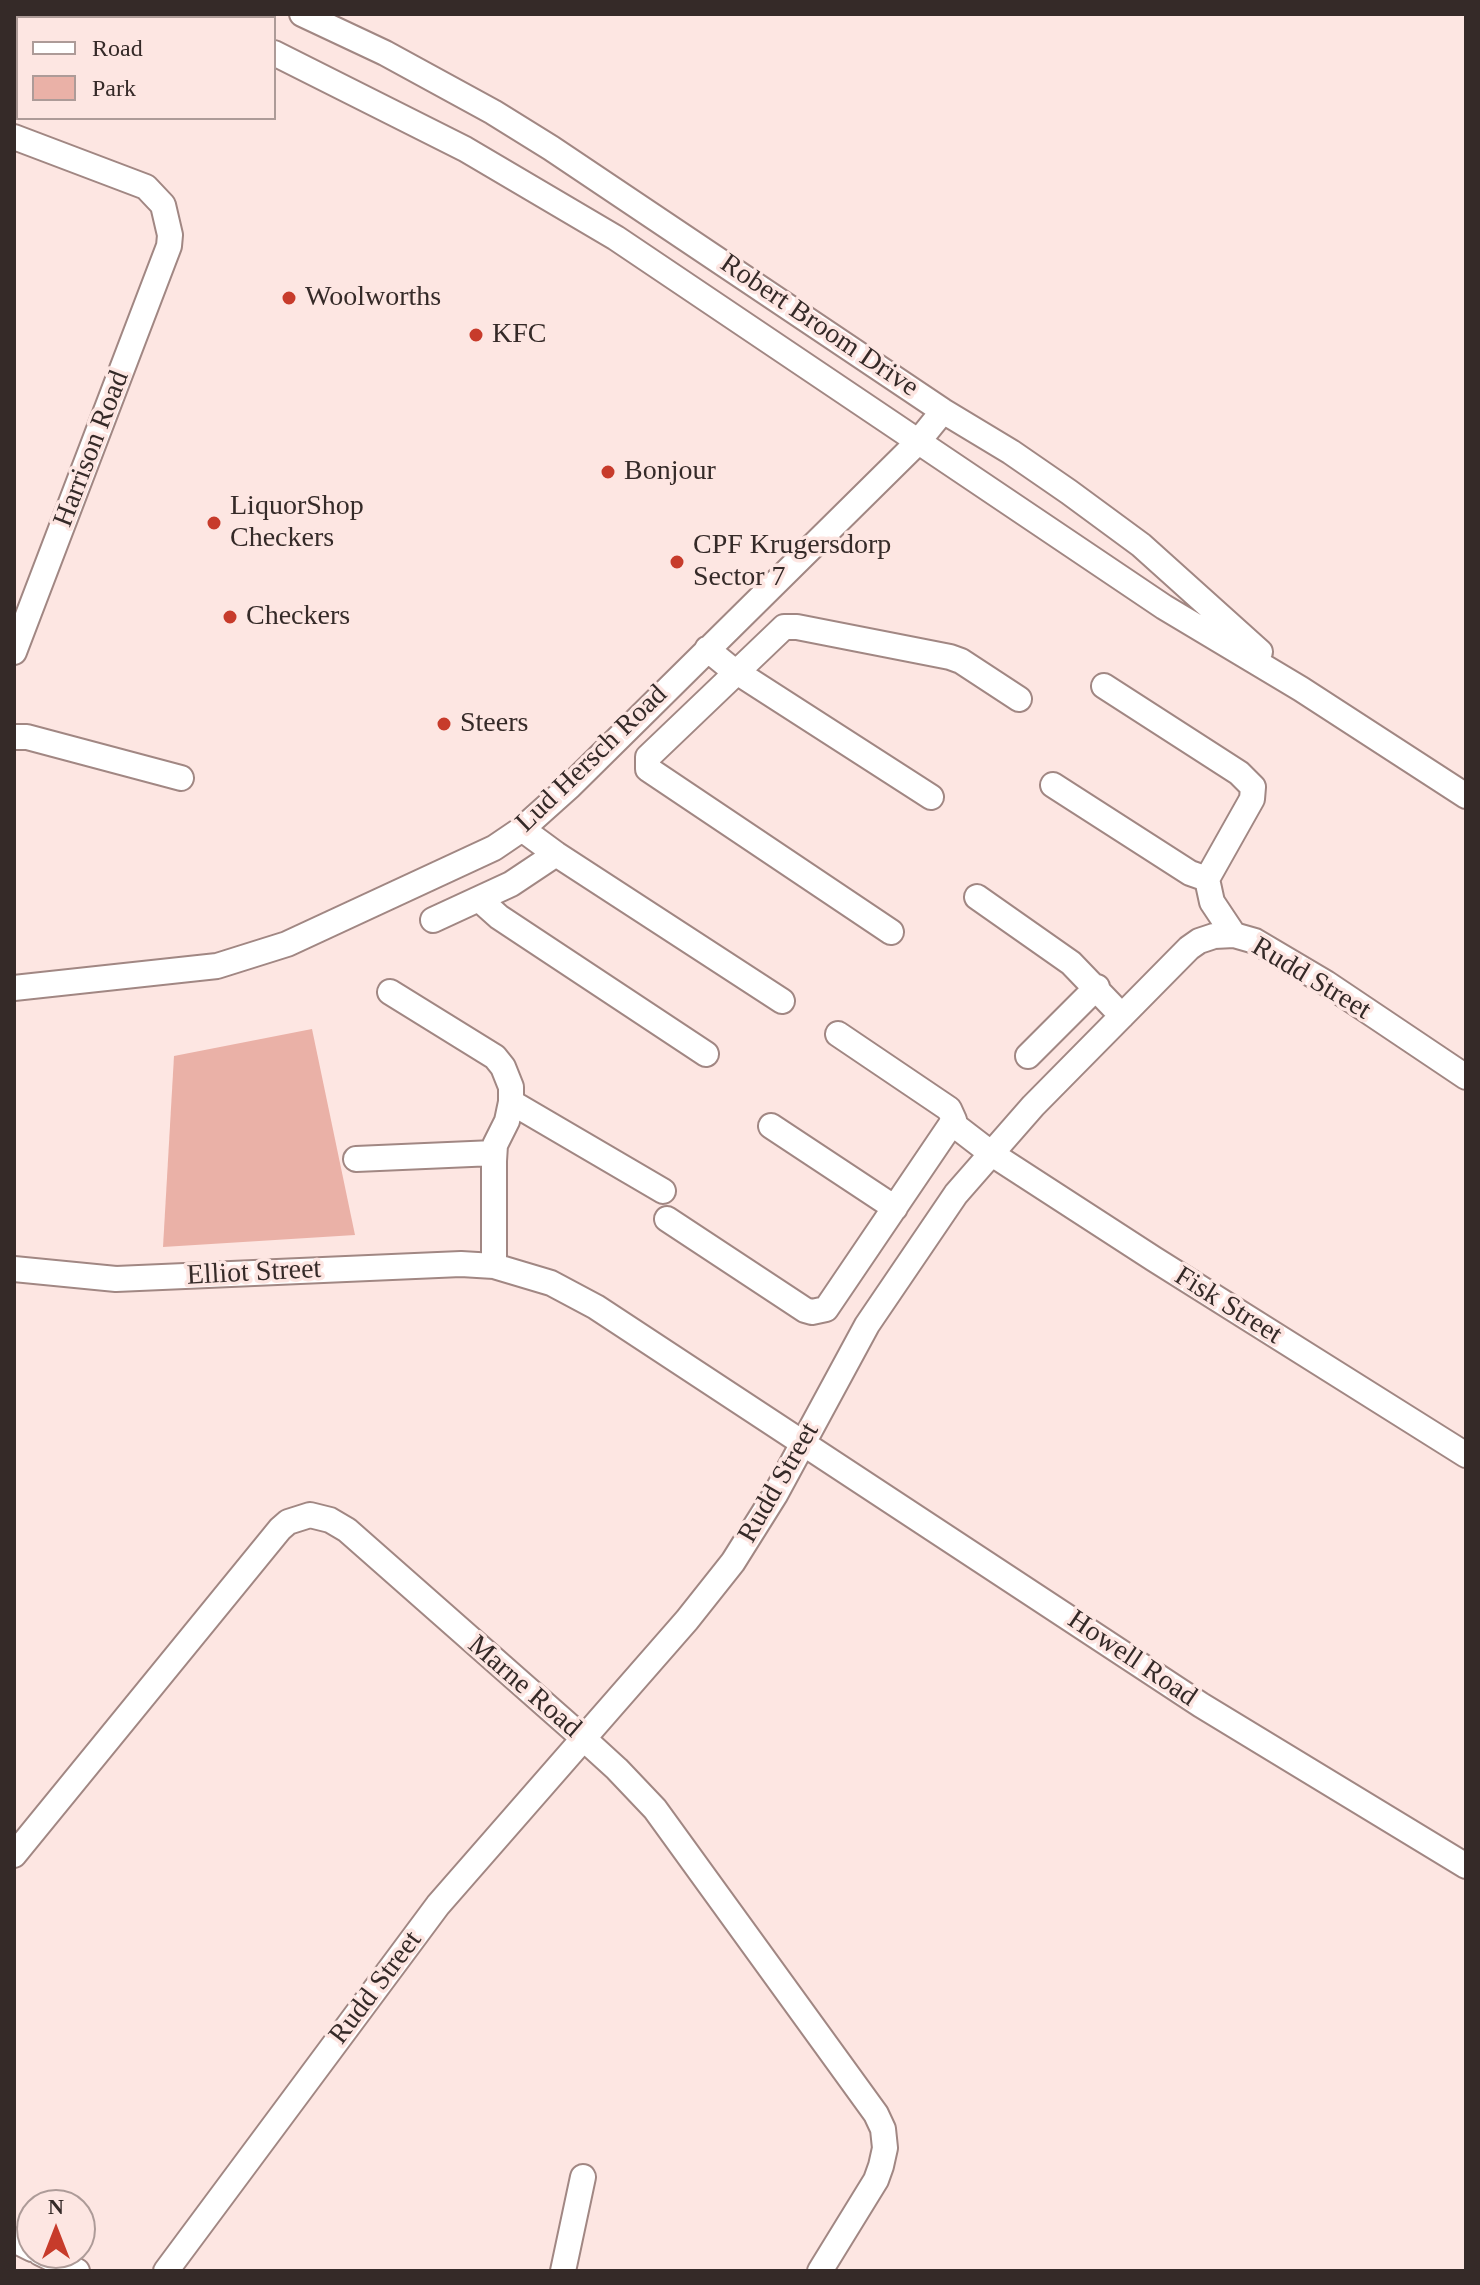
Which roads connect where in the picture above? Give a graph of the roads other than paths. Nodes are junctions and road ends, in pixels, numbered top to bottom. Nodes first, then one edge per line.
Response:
1 (302, 14) edge
2 (276, 54) edge
3 (14, 137) edge
4 (943, 411) junction
5 (917, 443) junction
6 (707, 649) junction
7 (14, 652) edge
8 (736, 671) junction
9 (1104, 686) dead end
10 (1301, 689) junction
11 (1019, 699) dead end
12 (14, 737) edge
13 (181, 778) dead end
14 (1053, 785) dead end
15 (1466, 796) edge
16 (931, 797) dead end
17 (522, 829) junction
18 (556, 854) junction
19 (1207, 879) junction
20 (977, 897) dead end
21 (480, 900) junction
22 (433, 920) dead end
23 (891, 932) dead end
24 (1234, 935) junction
25 (1097, 987) junction
26 (14, 988) edge
27 (390, 992) dead end
28 (782, 1001) dead end
29 (1122, 1016) junction
30 (838, 1034) dead end
31 (706, 1054) dead end
32 (1028, 1056) dead end
33 (1466, 1077) edge
34 (511, 1102) junction
35 (953, 1124) junction
36 (771, 1126) dead end
37 (494, 1153) junction
38 (992, 1154) junction
39 (356, 1159) dead end
40 (663, 1191) dead end
41 (895, 1208) junction
42 (667, 1219) dead end
43 (494, 1266) junction
44 (14, 1269) edge
45 (804, 1443) junction
46 (1466, 1455) edge
47 (583, 1738) junction
48 (14, 1855) edge
49 (1466, 1866) edge
50 (583, 2177) dead end
51 (166, 2271) edge
52 (563, 2271) edge
53 (820, 2271) edge

1 - 4 street, Robert Broom Drive
2 - 5 street, Robert Broom Drive
3 - 7 street, Harrison Road
4 - 5 street, Lud Hersch Road
4 - 10 street, Robert Broom Drive
5 - 6 street, Lud Hersch Road
5 - 10 street, Robert Broom Drive
6 - 8 street
6 - 17 street, Lud Hersch Road
8 - 11 street
8 - 16 street
8 - 23 street
9 - 19 street
10 - 15 street, Robert Broom Drive
12 - 13 street
14 - 19 street
17 - 18 street
17 - 26 street, Lud Hersch Road
18 - 21 street
18 - 28 street
19 - 24 street
20 - 25 street
21 - 22 street
21 - 31 street
24 - 29 street, Rudd Street
24 - 33 street, Rudd Street
25 - 29 street
25 - 32 street
27 - 34 street
29 - 38 street, Rudd Street
30 - 35 street, Fisk Street
34 - 37 street
34 - 40 street
35 - 38 street, Fisk Street
35 - 41 street
36 - 41 street
37 - 39 street
37 - 43 street
38 - 45 street, Rudd Street
38 - 46 street, Fisk Street
41 - 42 street
43 - 44 street, Elliot Street
43 - 45 street, Elliot Street
45 - 47 street, Rudd Street
45 - 49 street, Howell Road
47 - 48 street, Marne Road
47 - 51 street, Rudd Street
47 - 53 street, Marne Road
50 - 52 street

